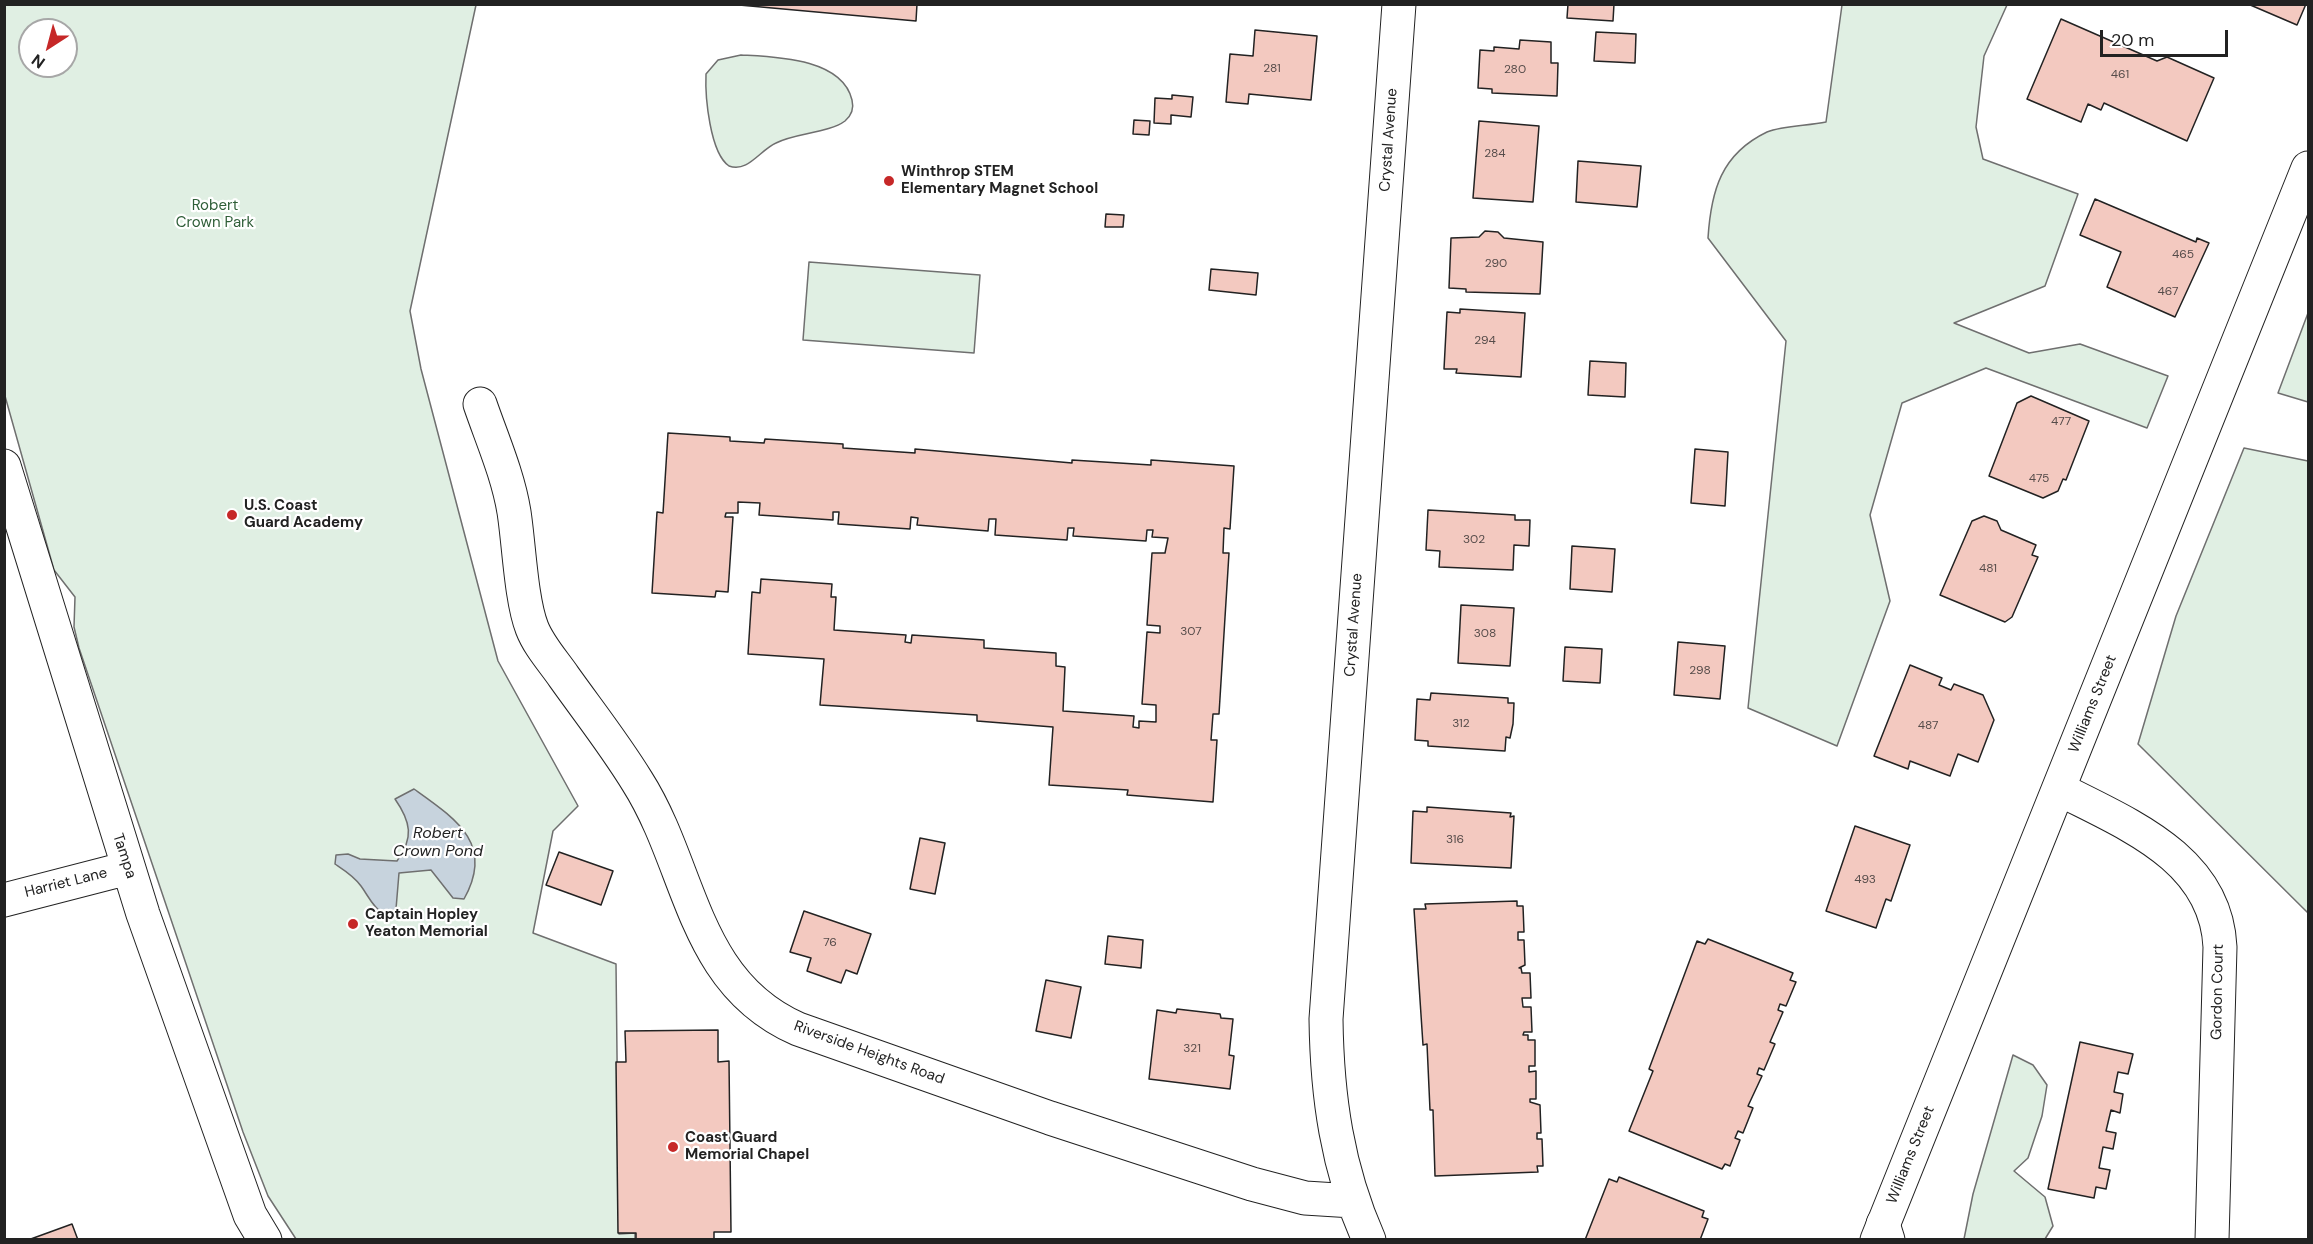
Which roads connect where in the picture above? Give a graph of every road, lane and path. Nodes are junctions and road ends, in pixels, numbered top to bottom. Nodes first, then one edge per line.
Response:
1 (1392, 4) edge
2 (1399, 5) edge
3 (2308, 168) edge
4 (480, 404) dead end
5 (4, 466) edge
6 (2059, 789) junction
7 (128, 868) junction
8 (4, 900) edge
9 (1353, 1201) junction
10 (1883, 1234) edge
11 (265, 1239) edge
12 (1369, 1239) edge
13 (2212, 1239) edge

1 - 2 street
2 - 9 street, Crystal Avenue
3 - 6 street, Williams Street
4 - 9 street, Riverside Heights Road
5 - 7 street, Tampa
6 - 10 street, Williams Street
6 - 13 street, Gordon Court
7 - 8 street, Harriet Lane
7 - 11 street, Tampa
9 - 12 street, Crystal Avenue

